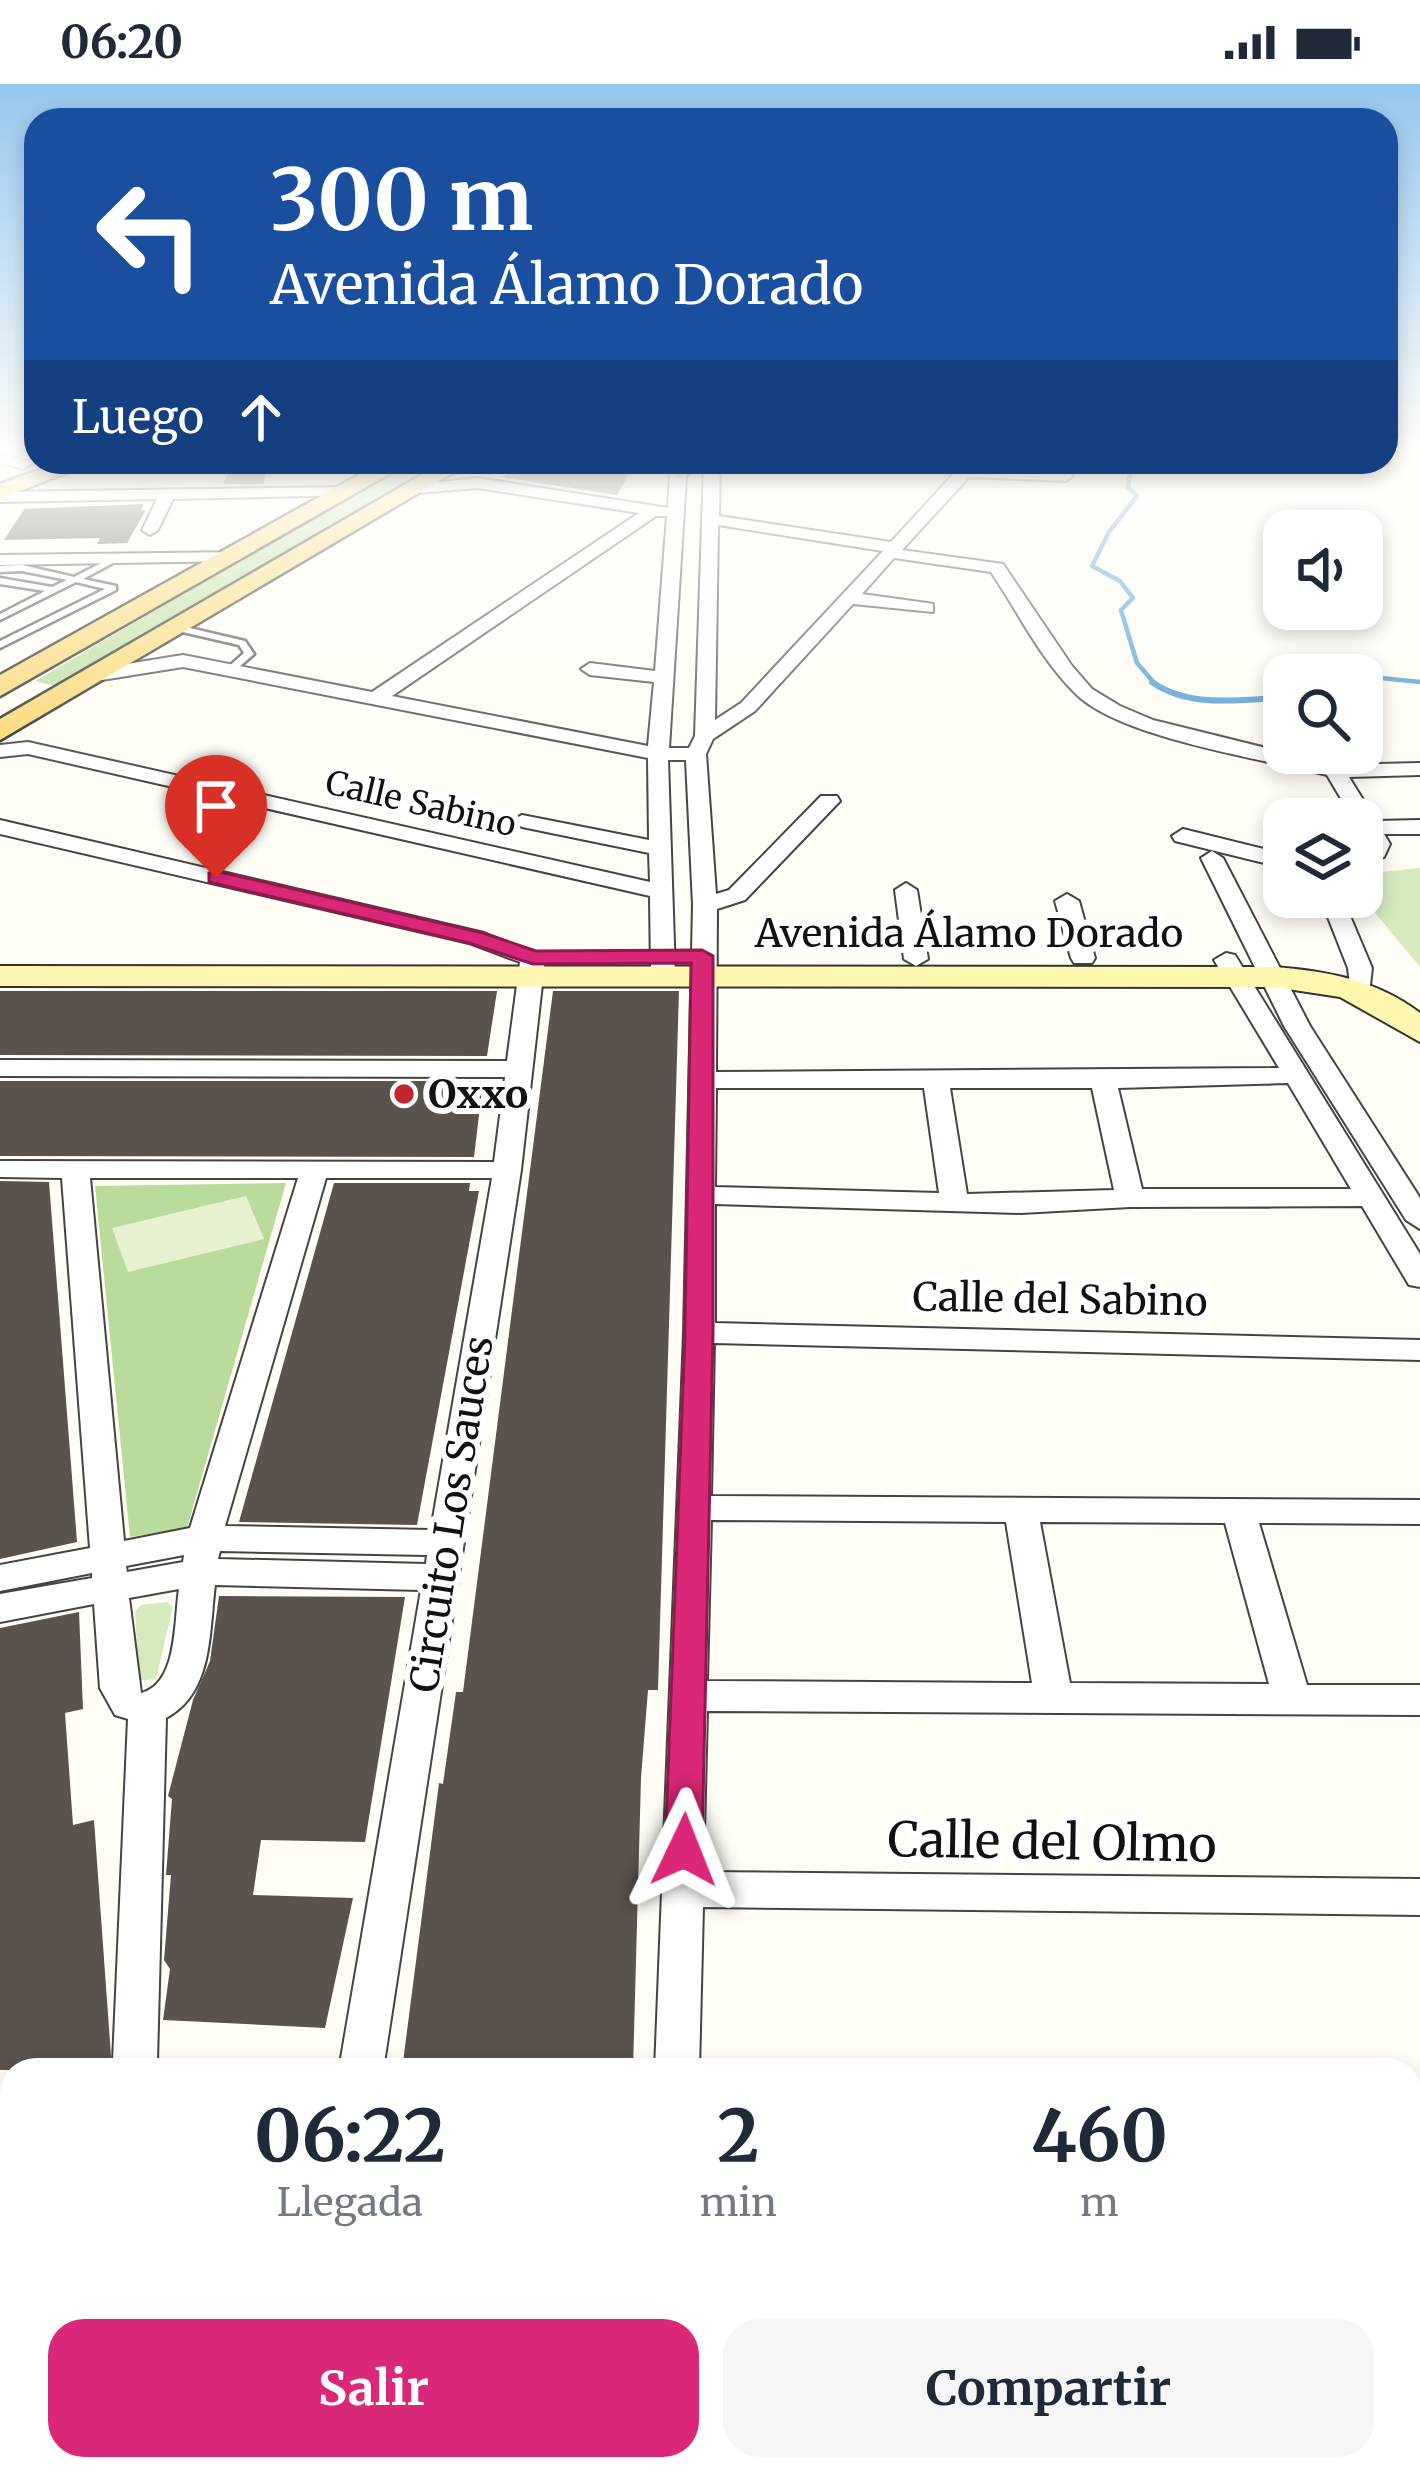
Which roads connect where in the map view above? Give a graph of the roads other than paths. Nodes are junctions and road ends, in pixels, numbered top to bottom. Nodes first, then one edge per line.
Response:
1 (0, 565) edge
2 (104, 565) edge
3 (224, 565) edge
4 (287, 565) edge
5 (573, 565) edge
6 (673, 565) edge
7 (708, 565) edge
8 (880, 565) edge
9 (978, 565) edge
10 (76, 579) junction
11 (0, 580) edge
12 (52, 590) junction
13 (851, 598) junction
14 (927, 608) dead end
15 (0, 617) edge
16 (173, 633) junction
17 (0, 644) edge
18 (183, 662) junction
19 (590, 669) dead end
20 (229, 671) junction
21 (102, 674) junction
22 (665, 678) junction
23 (372, 700) junction
24 (2, 711) edge
25 (700, 745) junction
26 (1263, 753) edge
27 (658, 754) junction
28 (1420, 769) edge
29 (1383, 770) edge
30 (829, 801) dead end
31 (522, 821) dead end
32 (0, 827) edge
33 (1420, 827) edge
34 (1383, 828) edge
35 (1184, 836) dead end
36 (657, 848) junction
37 (1263, 856) edge
38 (1212, 858) dead end
39 (906, 890) dead end
40 (660, 891) junction
41 (1066, 901) dead end
42 (705, 905) junction
43 (1339, 918) edge
44 (1083, 958) junction
45 (916, 959) junction
46 (0, 961) edge
47 (702, 965) junction
48 (532, 966) junction
49 (663, 966) junction
50 (230, 968) junction
51 (1251, 968) junction
52 (0, 976) edge
53 (1360, 978) junction
54 (1420, 1004) edge
55 (1420, 1031) edge
56 (0, 1068) edge
57 (520, 1069) junction
58 (1296, 1075) junction
59 (1103, 1080) junction
60 (700, 1081) junction
61 (936, 1082) junction
62 (1331, 1132) junction
63 (1366, 1136) junction
64 (0, 1169) edge
65 (315, 1169) junction
66 (507, 1170) junction
67 (75, 1171) junction
68 (698, 1195) junction
69 (1370, 1197) junction
70 (1130, 1198) junction
71 (954, 1201) junction
72 (1420, 1220) edge
73 (1420, 1278) edge
74 (699, 1333) junction
75 (1420, 1350) edge
76 (691, 1508) junction
77 (1238, 1508) junction
78 (1021, 1509) junction
79 (1420, 1512) edge
80 (201, 1555) junction
81 (443, 1560) junction
82 (107, 1572) junction
83 (0, 1578) edge
84 (0, 1608) edge
85 (1053, 1695) junction
86 (689, 1696) junction
87 (1292, 1699) junction
88 (1420, 1700) edge
89 (147, 1710) junction
90 (682, 1889) junction
91 (1420, 1897) edge
92 (135, 2058) edge
93 (363, 2058) edge
94 (677, 2058) edge

1 - 10 lane
2 - 10 lane
3 - 24 main road
4 - 16 main road
5 - 23 street
6 - 22 street
7 - 25 street
8 - 13 street
9 - 26 street
10 - 12 lane
10 - 17 lane
11 - 12 lane
12 - 15 lane
13 - 14 street
13 - 25 street
16 - 18 street
16 - 20 lane
16 - 21 main road
18 - 20 street
18 - 21 street
19 - 22 street
20 - 23 street
21 - 24 main road
22 - 27 street
23 - 27 street
24 - 40 street, Calle Sabino
25 - 27 street
25 - 42 street
27 - 36 street
28 - 29 street
30 - 42 street
31 - 36 street
32 - 48 street
33 - 34 street
35 - 37 street
36 - 40 street
38 - 51 street
39 - 45 street
40 - 49 street
41 - 44 street
42 - 47 street
43 - 53 street
44 - 45 street, Avenida Álamo Dorado
44 - 51 street, Avenida Álamo Dorado
45 - 47 street, Avenida Álamo Dorado
46 - 50 street, Avenida Álamo Dorado
47 - 49 street, Avenida Álamo Dorado
47 - 51 street, Avenida Álamo Dorado
47 - 60 street
48 - 49 street, Avenida Álamo Dorado
48 - 50 street, Avenida Álamo Dorado
48 - 57 street, Circuito Los Sauces
50 - 52 street, Avenida Álamo Dorado
51 - 53 street, Avenida Álamo Dorado
51 - 58 street
51 - 63 street
53 - 54 street
53 - 55 street
56 - 57 street
57 - 66 street, Circuito Los Sauces
58 - 59 street
58 - 62 street
59 - 61 street
59 - 70 street
60 - 61 street
60 - 68 street
61 - 71 street
62 - 63 street
62 - 69 street
63 - 72 street
64 - 67 street
65 - 66 street
65 - 67 street
65 - 80 street
66 - 81 street, Circuito Los Sauces
67 - 82 street
68 - 71 street
68 - 74 street
69 - 70 street
69 - 73 street
70 - 71 street
74 - 75 street, Calle del Sabino
74 - 76 street
76 - 78 street
76 - 86 street
77 - 78 street
77 - 79 street
77 - 87 street
78 - 85 street
80 - 81 street
80 - 82 street
80 - 89 street
81 - 93 street, Circuito Los Sauces
82 - 83 street
82 - 84 street
82 - 89 street
85 - 86 street
85 - 87 street
86 - 90 street
87 - 88 street
89 - 92 street
90 - 91 street, Calle del Olmo
90 - 94 street

